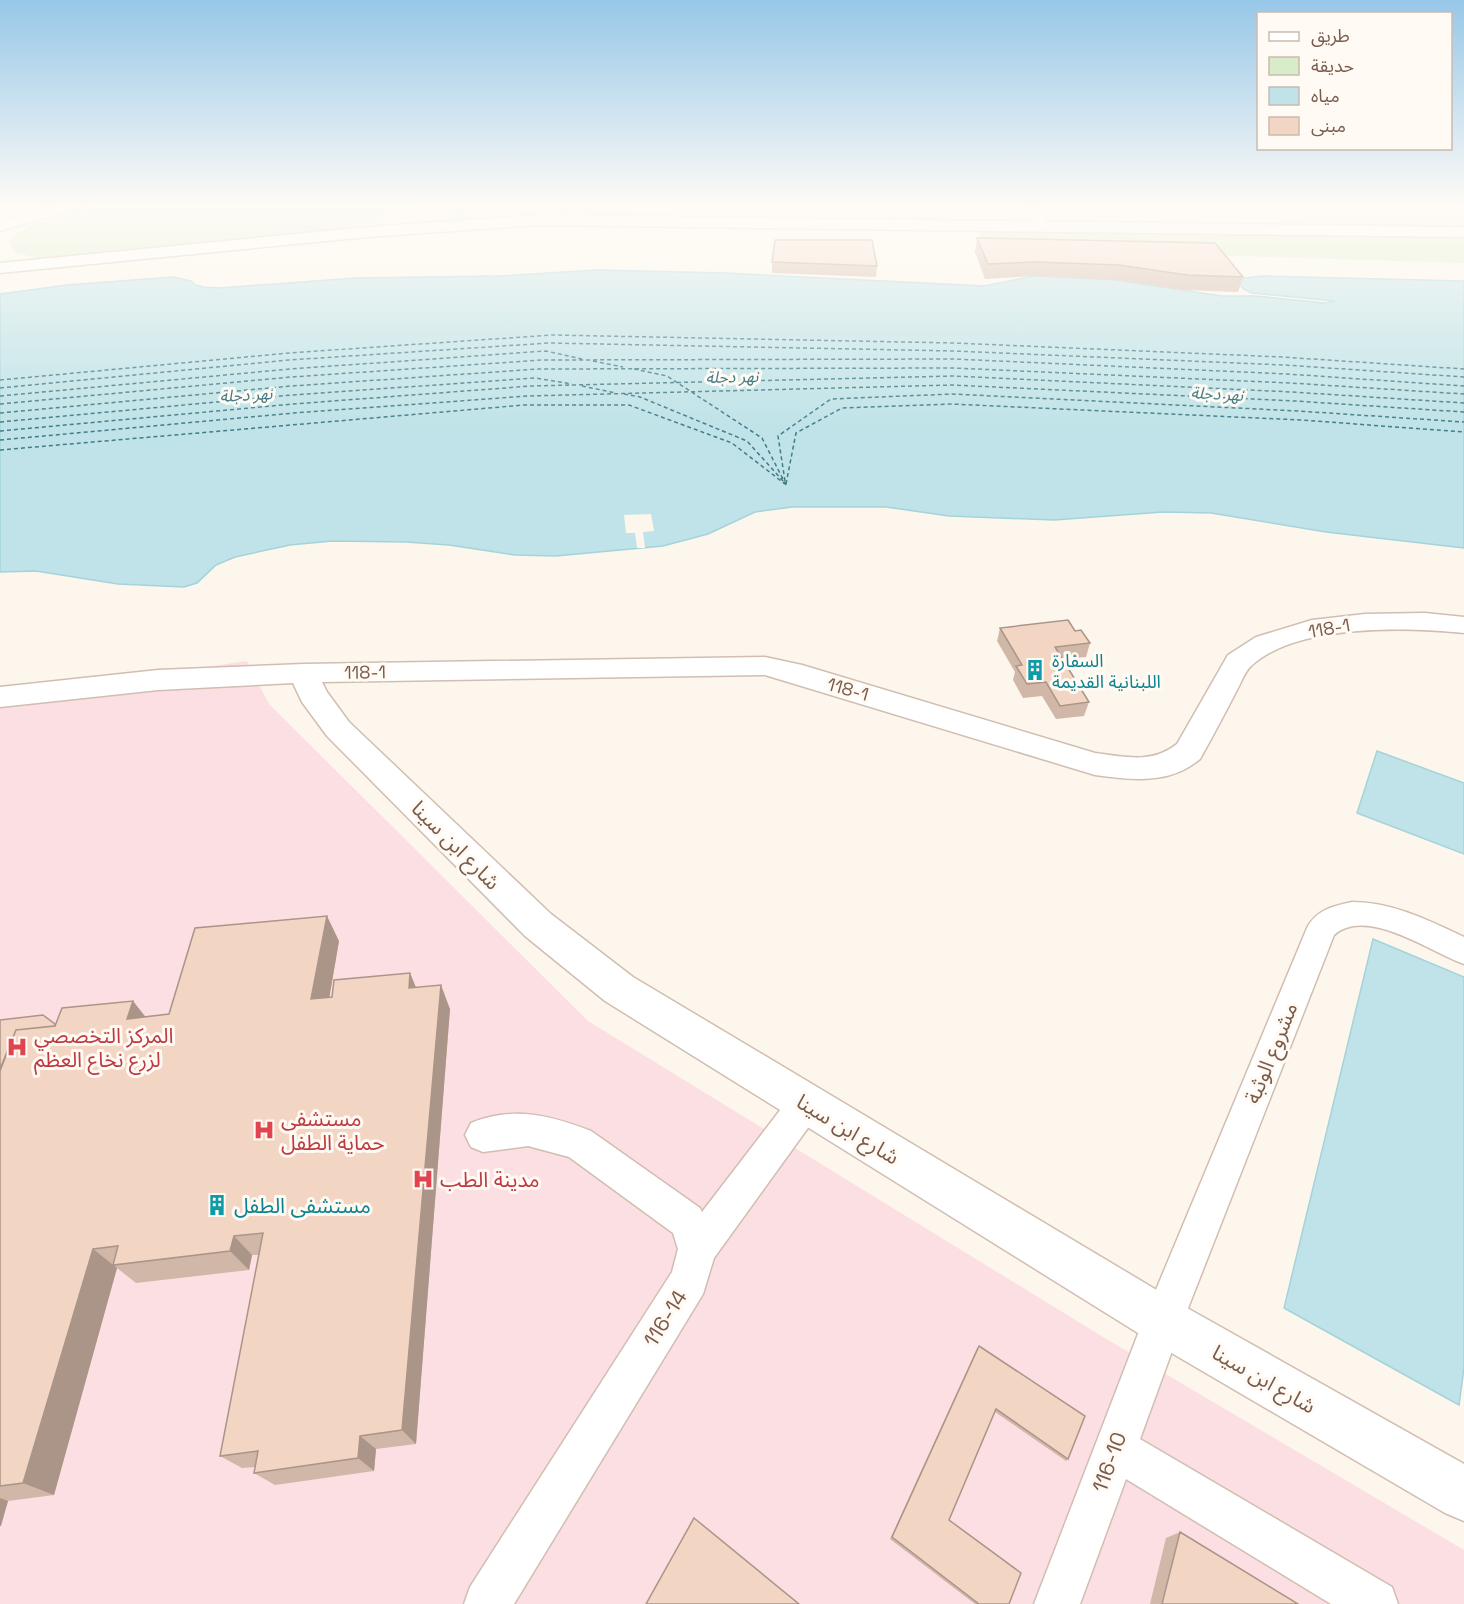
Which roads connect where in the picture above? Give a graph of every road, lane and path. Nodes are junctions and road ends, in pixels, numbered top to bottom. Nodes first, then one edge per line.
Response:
1 (1464, 625) edge
2 (304, 674) junction
3 (158, 680) junction
4 (0, 697) edge
5 (0, 719) edge
6 (1464, 951) edge
7 (806, 1103) junction
8 (483, 1135) dead end
9 (697, 1250) junction
10 (1163, 1321) junction
11 (1114, 1448) junction
12 (1464, 1494) edge
13 (487, 1604) edge
14 (1057, 1604) edge
15 (1375, 1604) edge

1 - 2 street, 118-1
2 - 3 street, 118-1
2 - 7 street, شارع ابن سينا
3 - 4 street, 118-1
3 - 5 street
6 - 10 street, مشروع الوثبة
7 - 9 street
7 - 10 street, شارع ابن سينا
8 - 9 street
9 - 13 street, 116-14
10 - 11 street, 116-10
10 - 12 street, شارع ابن سينا
11 - 14 street, 116-10
11 - 15 street

